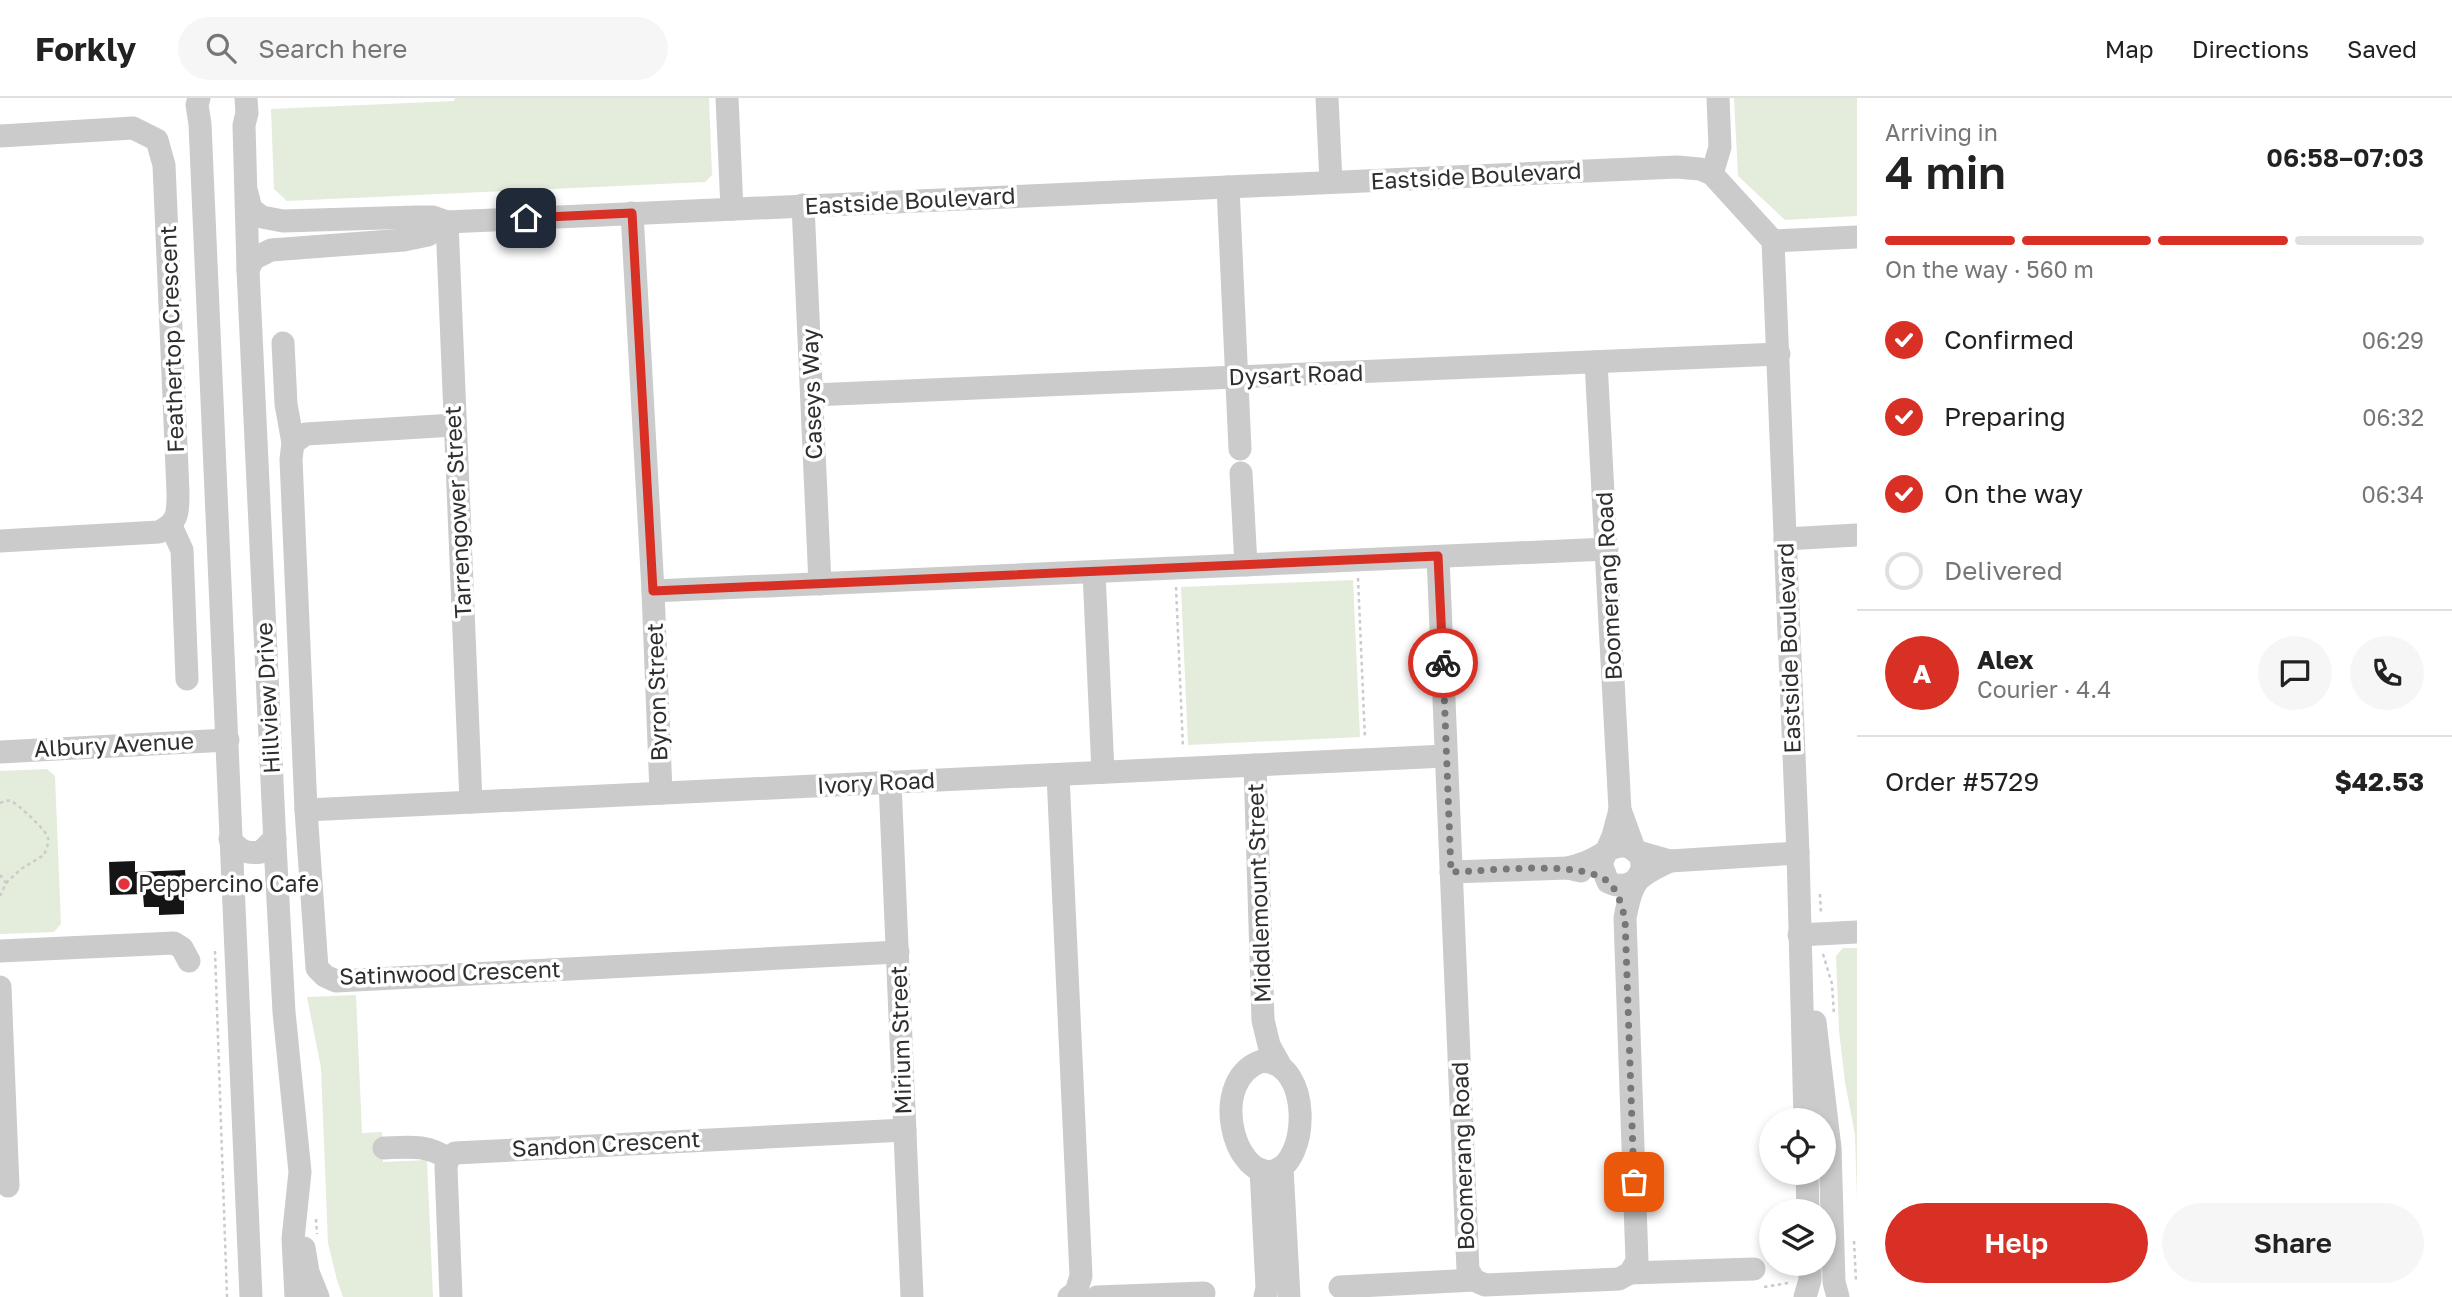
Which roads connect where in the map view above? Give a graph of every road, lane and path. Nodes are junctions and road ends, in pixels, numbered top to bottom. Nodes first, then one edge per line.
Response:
1 (199, 98) edge
2 (246, 98) edge
3 (727, 98) edge
4 (1327, 98) edge
5 (1718, 98) edge
6 (0, 136) edge
7 (1712, 174) junction
8 (1331, 182) junction
9 (1228, 187) junction
10 (247, 193) junction
11 (803, 205) junction
12 (732, 209) junction
13 (632, 213) junction
14 (447, 222) junction
15 (1857, 237) edge
16 (1773, 241) junction
17 (248, 270) junction
18 (283, 343) dead end
19 (1779, 354) junction
20 (1597, 362) junction
21 (1236, 378) junction
22 (812, 395) junction
23 (454, 425) junction
24 (293, 443) junction
25 (1240, 449) dead end
26 (1241, 473) dead end
27 (171, 526) junction
28 (1857, 535) edge
29 (1785, 539) junction
30 (0, 541) edge
31 (1607, 549) junction
32 (1438, 556) junction
33 (1357, 560) junction
34 (1246, 565) junction
35 (1175, 568) junction
36 (1094, 572) junction
37 (820, 584) junction
38 (653, 591) junction
39 (187, 679) dead end
40 (227, 732) junction
41 (0, 737) edge
42 (0, 752) edge
43 (1447, 756) junction
44 (1366, 760) junction
45 (1255, 765) junction
46 (1184, 769) junction
47 (1103, 772) junction
48 (1058, 775) junction
49 (891, 782) junction
50 (661, 793) junction
51 (471, 802) junction
52 (0, 803) edge
53 (306, 810) junction
54 (1620, 810) junction
55 (275, 838) junction
56 (230, 839) junction
57 (1635, 850) junction
58 (1607, 852) junction
59 (1798, 853) junction
60 (1670, 861) junction
61 (1568, 868) junction
62 (1451, 872) junction
63 (0, 876) edge
64 (1637, 880) junction
65 (1608, 881) junction
66 (6, 883) junction
67 (1820, 893) dead end
68 (0, 896) edge
69 (1625, 918) junction
70 (1857, 932) edge
71 (1807, 937) junction
72 (0, 951) edge
73 (898, 953) junction
74 (189, 961) dead end
75 (0, 986) edge
76 (1263, 1020) junction
77 (1834, 1020) dead end
78 (1280, 1065) junction
79 (1245, 1070) junction
80 (1805, 1108) edge
81 (905, 1130) junction
82 (3, 1146) edge
83 (384, 1148) dead end
84 (448, 1158) junction
85 (1271, 1169) junction
86 (300, 1172) junction
87 (8, 1186) dead end
88 (1854, 1241) dead end
89 (1754, 1269) dead end
90 (1630, 1273) junction
91 (1810, 1276) edge
92 (1474, 1280) junction
93 (1856, 1280) edge
94 (1340, 1287) dead end
95 (1204, 1293) dead end
96 (1082, 1296) edge
97 (251, 1297) edge
98 (296, 1297) edge
99 (318, 1297) edge
100 (451, 1297) edge
101 (912, 1297) edge
102 (1265, 1297) edge
103 (1289, 1297) edge
104 (1805, 1297) edge
105 (1838, 1297) edge

1 - 40 street, Hillview Drive
2 - 10 street, Hillview Drive
3 - 12 street
4 - 8 street
5 - 7 street
6 - 27 street, Feathertop Crescent
7 - 8 street, Eastside Boulevard
7 - 16 street
8 - 9 street, Eastside Boulevard
9 - 11 street, Eastside Boulevard
9 - 21 street
10 - 14 street, Eastside Boulevard
10 - 17 street, Hillview Drive
11 - 12 street, Eastside Boulevard
11 - 22 street, Caseys Way
12 - 13 street, Eastside Boulevard
13 - 14 street, Eastside Boulevard
13 - 38 street, Byron Street
14 - 17 street, Eastside Boulevard
14 - 23 street, Tarrengower Street
15 - 16 street
16 - 19 street, Eastside Boulevard
17 - 55 street, Hillview Drive
18 - 24 street, Satinwood Crescent
19 - 20 street, Dysart Road
19 - 29 street, Eastside Boulevard
20 - 21 street, Dysart Road
20 - 31 street, Boomerang Road
21 - 22 street, Dysart Road
21 - 25 street
22 - 37 street, Caseys Way
23 - 24 street
23 - 51 street, Tarrengower Street
24 - 53 street, Satinwood Crescent
26 - 34 street
27 - 30 street
27 - 39 street
28 - 29 street
29 - 59 street, Eastside Boulevard
31 - 32 street
31 - 54 street, Boomerang Road
32 - 33 street
32 - 43 street, Boomerang Road
33 - 34 street
33 - 44 path
34 - 35 street
35 - 36 street
35 - 46 path
36 - 37 street
36 - 47 street
37 - 38 street
38 - 50 street, Byron Street
40 - 41 street, Albury Avenue
40 - 42 street, Albury Avenue
40 - 56 street, Hillview Drive
43 - 44 street, Ivory Road
43 - 62 street, Boomerang Road
44 - 45 street, Ivory Road
45 - 46 street, Ivory Road
45 - 76 street, Middlemount Street
46 - 47 street, Ivory Road
47 - 48 street, Ivory Road
48 - 49 street, Ivory Road
48 - 96 street
49 - 50 street, Ivory Road
49 - 73 street, Mirium Street
50 - 51 street, Ivory Road
51 - 53 street, Ivory Road
52 - 66 path
53 - 73 street, Satinwood Crescent
54 - 57 street
54 - 58 street
55 - 56 street
55 - 86 street, Hillview Drive
56 - 97 street, Hillview Drive
57 - 58 street
57 - 60 street
57 - 64 street
58 - 61 street
58 - 65 street
59 - 60 street
59 - 71 street, Eastside Boulevard
60 - 64 street
61 - 62 street
61 - 65 street
62 - 92 street, Boomerang Road
63 - 66 path
64 - 65 street
64 - 69 street
65 - 69 street
66 - 68 path
67 - 71 path
69 - 90 street
70 - 71 street
71 - 77 path
71 - 80 street, Eastside Boulevard
71 - 105 street, Eastside Boulevard
72 - 74 street
73 - 81 street, Mirium Street
75 - 82 street
76 - 78 street, Middlemount Street
76 - 79 street, Middlemount Street
78 - 79 street
78 - 85 street
79 - 85 street
81 - 84 street, Sandon Crescent
81 - 101 street, Mirium Street
82 - 87 street
83 - 84 street
84 - 100 street
85 - 102 street
85 - 103 street
86 - 98 street, Hillview Drive
86 - 99 street
88 - 93 path
89 - 90 street, Boomerang Road
90 - 92 street, Boomerang Road
91 - 104 street
92 - 94 street
95 - 96 street

